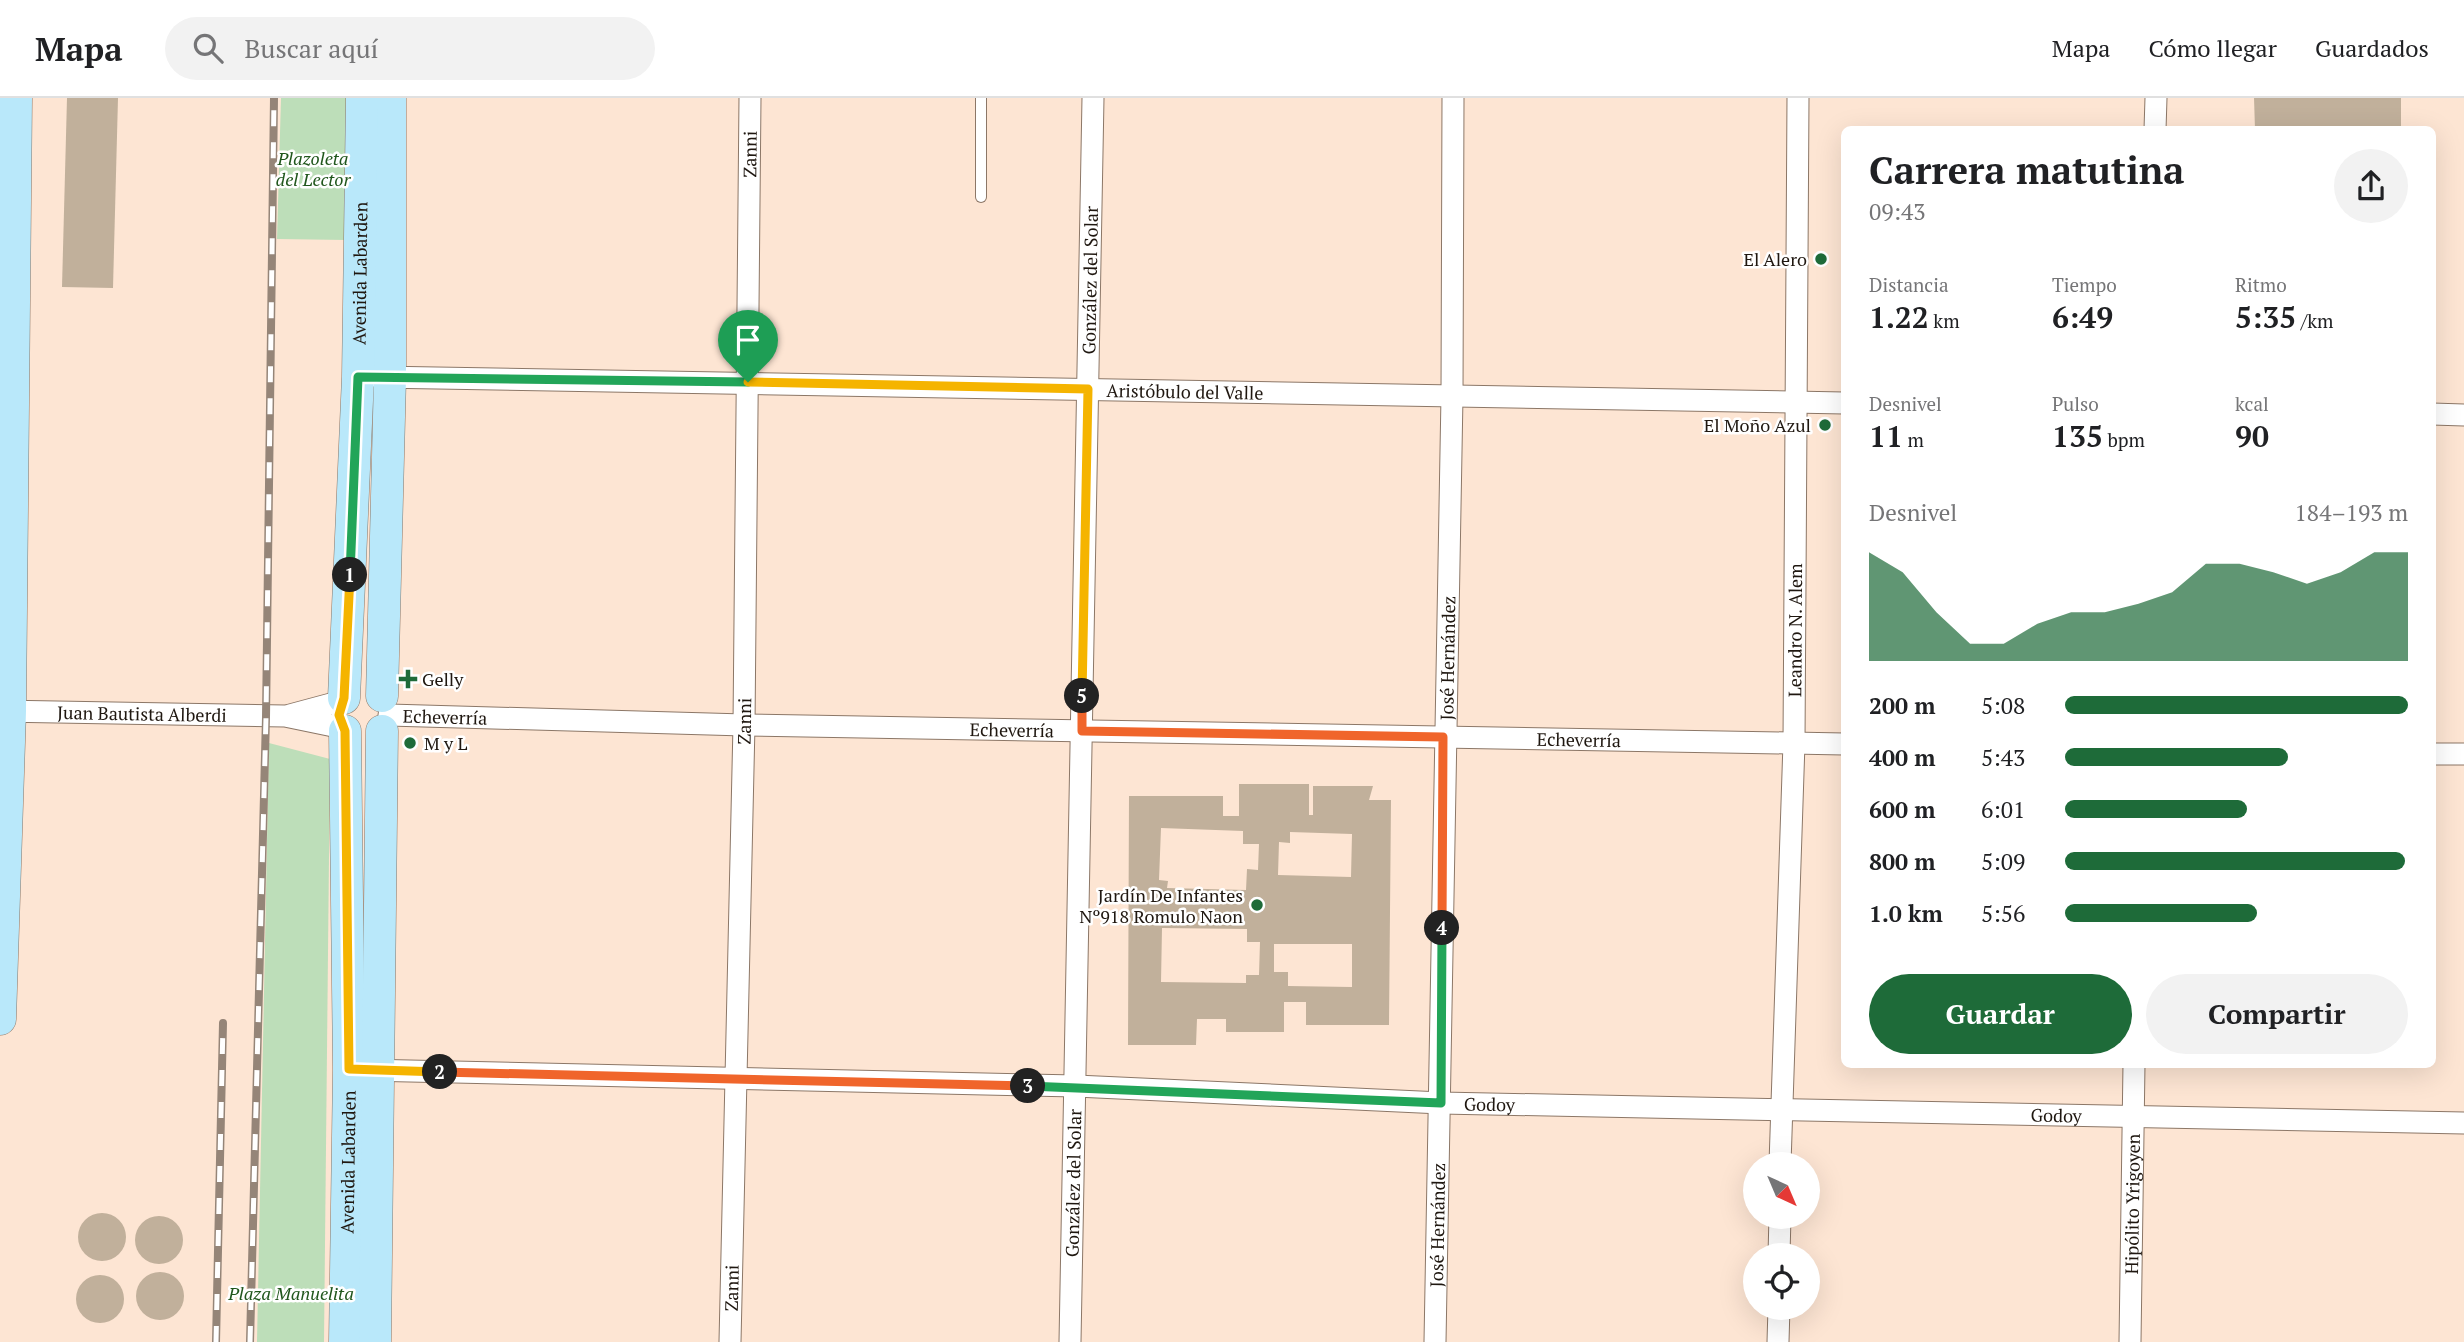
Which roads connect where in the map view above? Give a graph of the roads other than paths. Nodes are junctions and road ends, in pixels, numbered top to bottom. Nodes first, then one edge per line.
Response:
1 (16, 98) edge
2 (362, 98) edge
3 (390, 98) edge
4 (750, 98) edge
5 (981, 98) edge
6 (1093, 98) edge
7 (1453, 98) edge
8 (1798, 98) edge
9 (2156, 98) edge
10 (2155, 126) edge
11 (981, 197) dead end
12 (8, 357) edge
13 (358, 377) junction
14 (390, 377) junction
15 (748, 382) junction
16 (1088, 389) junction
17 (1452, 396) junction
18 (1798, 402) junction
19 (1841, 403) edge
20 (2436, 414) edge
21 (2464, 415) edge
22 (5, 711) edge
23 (384, 714) junction
24 (344, 715) junction
25 (744, 725) junction
26 (1082, 731) junction
27 (1443, 737) junction
28 (1794, 743) junction
29 (1841, 744) edge
30 (2436, 754) edge
31 (2464, 754) edge
32 (0, 1019) edge
33 (2134, 1068) edge
34 (363, 1070) junction
35 (736, 1081) junction
36 (1076, 1086) junction
37 (1441, 1103) junction
38 (1781, 1109) junction
39 (2132, 1117) junction
40 (2464, 1123) edge
41 (1780, 1152) edge
42 (1779, 1320) edge
43 (345, 1342) edge
44 (375, 1342) edge
45 (730, 1342) edge
46 (1070, 1342) edge
47 (1435, 1342) edge
48 (1778, 1342) edge
49 (2130, 1342) edge

1 - 12 main road
2 - 13 main road, Avenida Labarden
3 - 14 main road, Avenida Labarden
4 - 15 street, Zanni
5 - 11 lane
6 - 16 street, González del Solar
7 - 17 street, José Hernández
8 - 18 street, Leandro N. Alem
9 - 10 street
12 - 22 main road
13 - 14 street, Aristóbulo del Valle
13 - 24 main road, Avenida Labarden
14 - 15 street, Aristóbulo del Valle
14 - 23 main road, Avenida Labarden
15 - 16 street, Aristóbulo del Valle
15 - 25 street, Zanni
16 - 17 street, Aristóbulo del Valle
16 - 26 street, González del Solar
17 - 18 street, Aristóbulo del Valle
17 - 27 street, José Hernández
18 - 19 street, Aristóbulo del Valle
18 - 28 street, Leandro N. Alem
20 - 21 street
22 - 24 street, Juan Bautista Alberdi
22 - 32 main road
23 - 24 main road
23 - 24 main road
23 - 25 street, Echeverría
23 - 34 main road, Avenida Labarden
24 - 34 main road, Avenida Labarden
25 - 26 street, Echeverría
25 - 35 street, Zanni
26 - 27 street, Echeverría
26 - 36 street, González del Solar
27 - 28 street, Echeverría
27 - 37 street, José Hernández
28 - 29 street, Echeverría
28 - 38 street, Leandro N. Alem
30 - 31 street
33 - 39 street, Hipólito Yrigoyen
34 - 35 street, Godoy
34 - 43 main road, Avenida Labarden
34 - 44 main road, Avenida Labarden
35 - 36 street, Godoy
35 - 45 street, Zanni
36 - 37 street, Godoy
36 - 46 street, González del Solar
37 - 38 street, Godoy
37 - 47 street, José Hernández
38 - 39 street, Godoy
38 - 41 street, Leandro N. Alem
39 - 40 street, Godoy
39 - 49 street, Hipólito Yrigoyen
42 - 48 street

